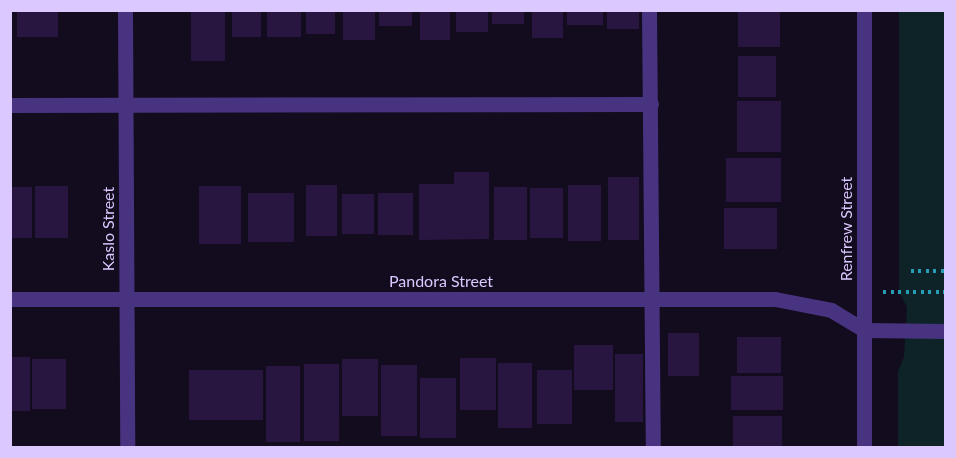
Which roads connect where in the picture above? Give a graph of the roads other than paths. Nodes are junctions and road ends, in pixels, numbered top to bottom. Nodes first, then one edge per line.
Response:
1 (125, 10) edge
2 (649, 10) edge
3 (864, 10) edge
4 (651, 104) junction
5 (10, 105) edge
6 (125, 105) junction
7 (10, 299) edge
8 (126, 299) junction
9 (650, 299) junction
10 (864, 330) junction
11 (945, 331) edge
12 (127, 447) edge
13 (653, 447) edge
14 (864, 447) edge

1 - 6 street, Kaslo Street
2 - 4 street
3 - 10 street, Renfrew Street
4 - 6 street
4 - 9 street
5 - 6 street
6 - 8 street, Kaslo Street
7 - 8 street, Pandora Street
8 - 9 street, Pandora Street
8 - 12 street, Kaslo Street
9 - 10 street, Pandora Street
9 - 13 street
10 - 11 street
10 - 14 street, Renfrew Street

